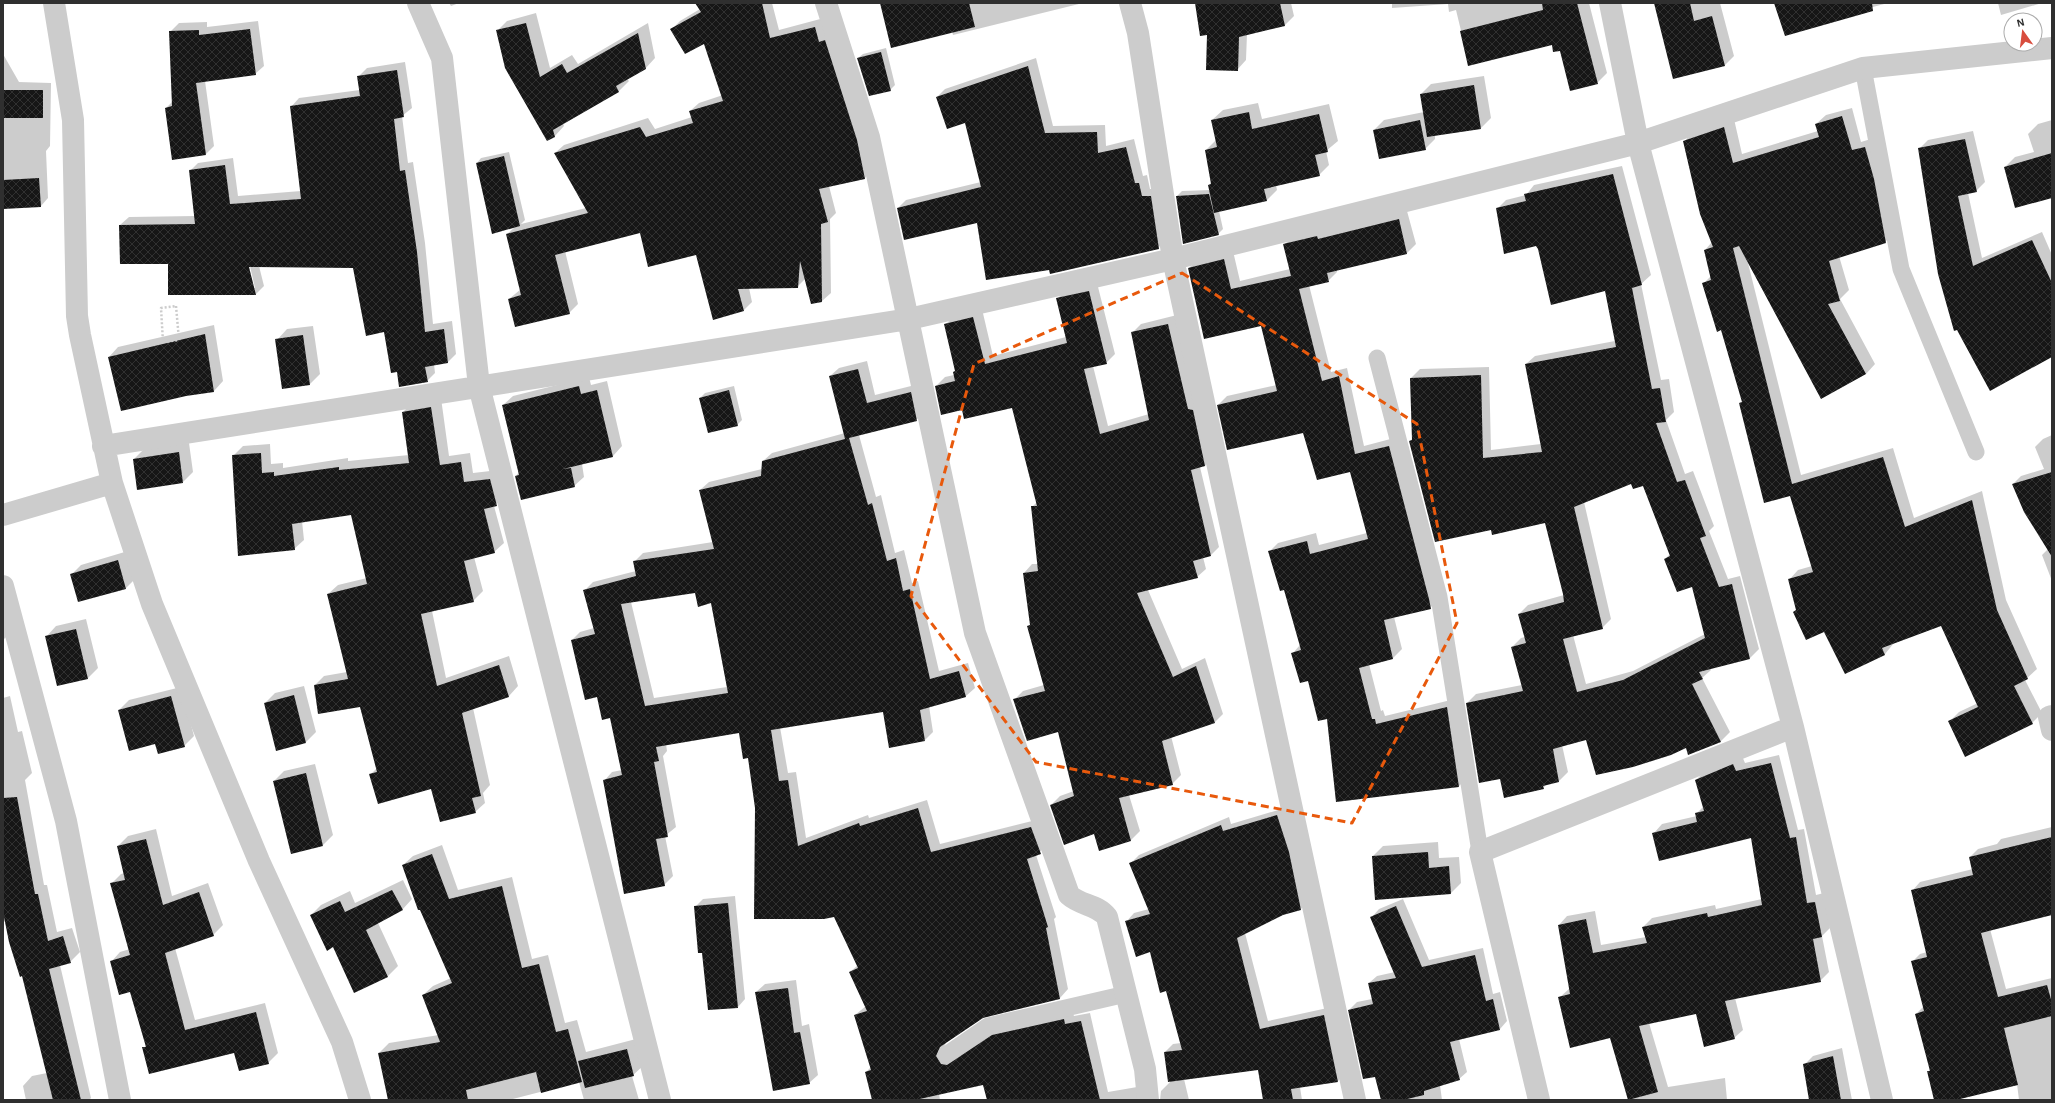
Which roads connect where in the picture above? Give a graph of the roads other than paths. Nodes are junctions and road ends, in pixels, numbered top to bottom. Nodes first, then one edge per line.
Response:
1 (54, 3) edge
2 (418, 3) edge
3 (826, 3) edge
4 (1130, 3) edge
5 (1610, 3) edge
6 (2052, 48) edge
7 (1863, 68) junction
8 (1638, 143) junction
9 (1173, 259) junction
10 (909, 319) junction
11 (1377, 358) dead end
12 (479, 386) junction
13 (103, 446) junction
14 (1976, 452) dead end
15 (112, 483) junction
16 (3, 515) edge
17 (3, 586) edge
18 (2052, 716) edge
19 (1793, 727) junction
20 (2052, 730) edge
21 (1480, 852) junction
22 (1126, 994) junction
23 (946, 1055) dead end
24 (120, 1100) edge
25 (360, 1100) edge
26 (660, 1100) edge
27 (1148, 1100) edge
28 (1355, 1100) edge
29 (1539, 1100) edge
30 (1882, 1100) edge

1 - 13 street
2 - 12 street
3 - 10 street
4 - 9 street
5 - 8 street
6 - 7 street
7 - 8 street
7 - 14 lane
8 - 9 street
8 - 19 street
9 - 10 street
9 - 28 street
10 - 12 street
10 - 22 street
11 - 21 lane
12 - 13 street
12 - 26 street
13 - 15 street
15 - 16 street
15 - 25 street
17 - 24 street
18 - 20 street
19 - 21 street
19 - 30 street
21 - 29 street
22 - 23 lane
22 - 27 street

